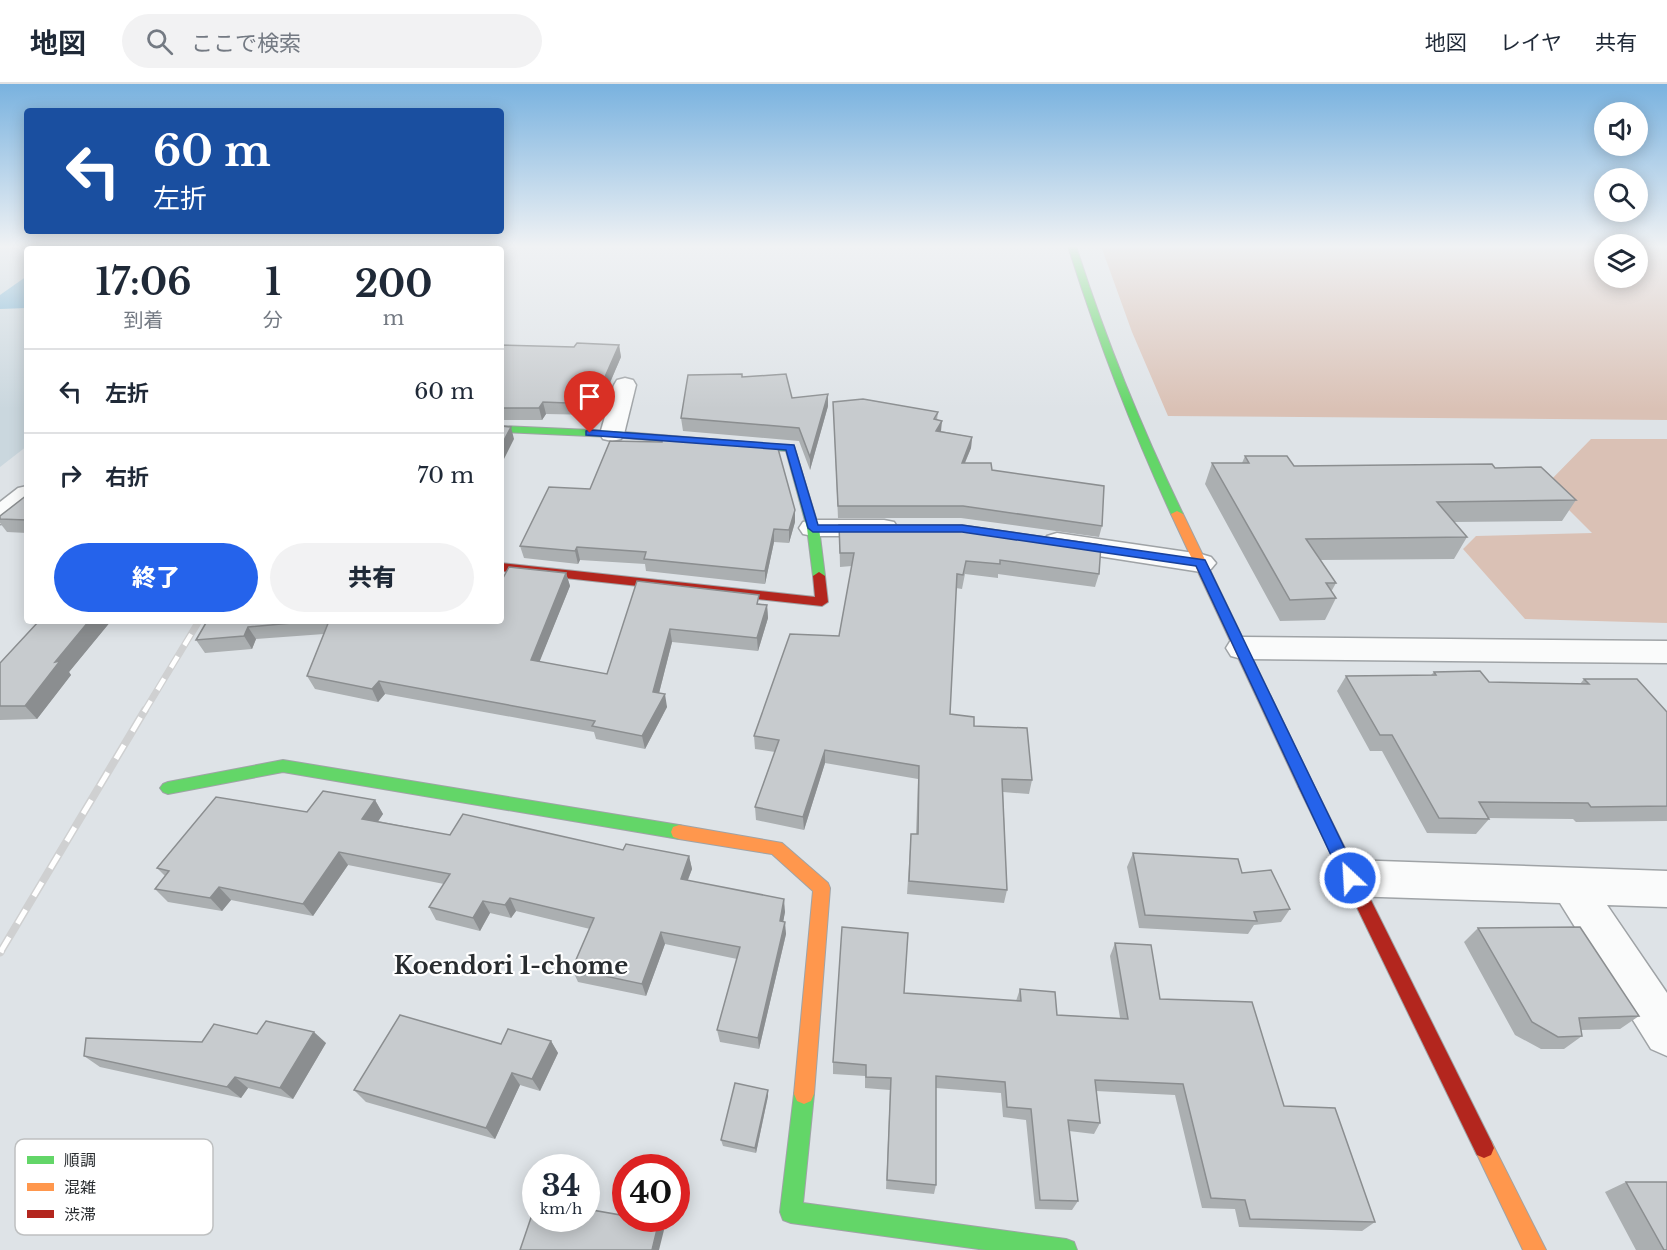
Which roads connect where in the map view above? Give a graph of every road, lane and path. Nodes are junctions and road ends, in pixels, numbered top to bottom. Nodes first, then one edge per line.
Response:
1 (1088, 300) edge
2 (626, 385) dead end
3 (504, 429) edge
4 (612, 434) junction
5 (24, 496) edge
6 (0, 516) edge
7 (813, 528) junction
8 (916, 528) edge
9 (1030, 538) edge
10 (1201, 563) junction
11 (504, 567) edge
12 (1242, 648) junction
13 (1660, 660) edge
14 (168, 788) dead end
15 (1350, 878) junction
16 (1572, 888) junction
17 (1667, 889) edge
18 (1667, 1033) edge
19 (1066, 1250) edge
20 (1535, 1250) edge

1 - 10 street
2 - 4 street
3 - 4 street
4 - 7 street
5 - 6 street
7 - 8 street
7 - 11 street
9 - 10 street
10 - 12 street
12 - 13 street
12 - 15 street
14 - 19 street
15 - 16 street
15 - 20 street
16 - 17 street
16 - 18 street

